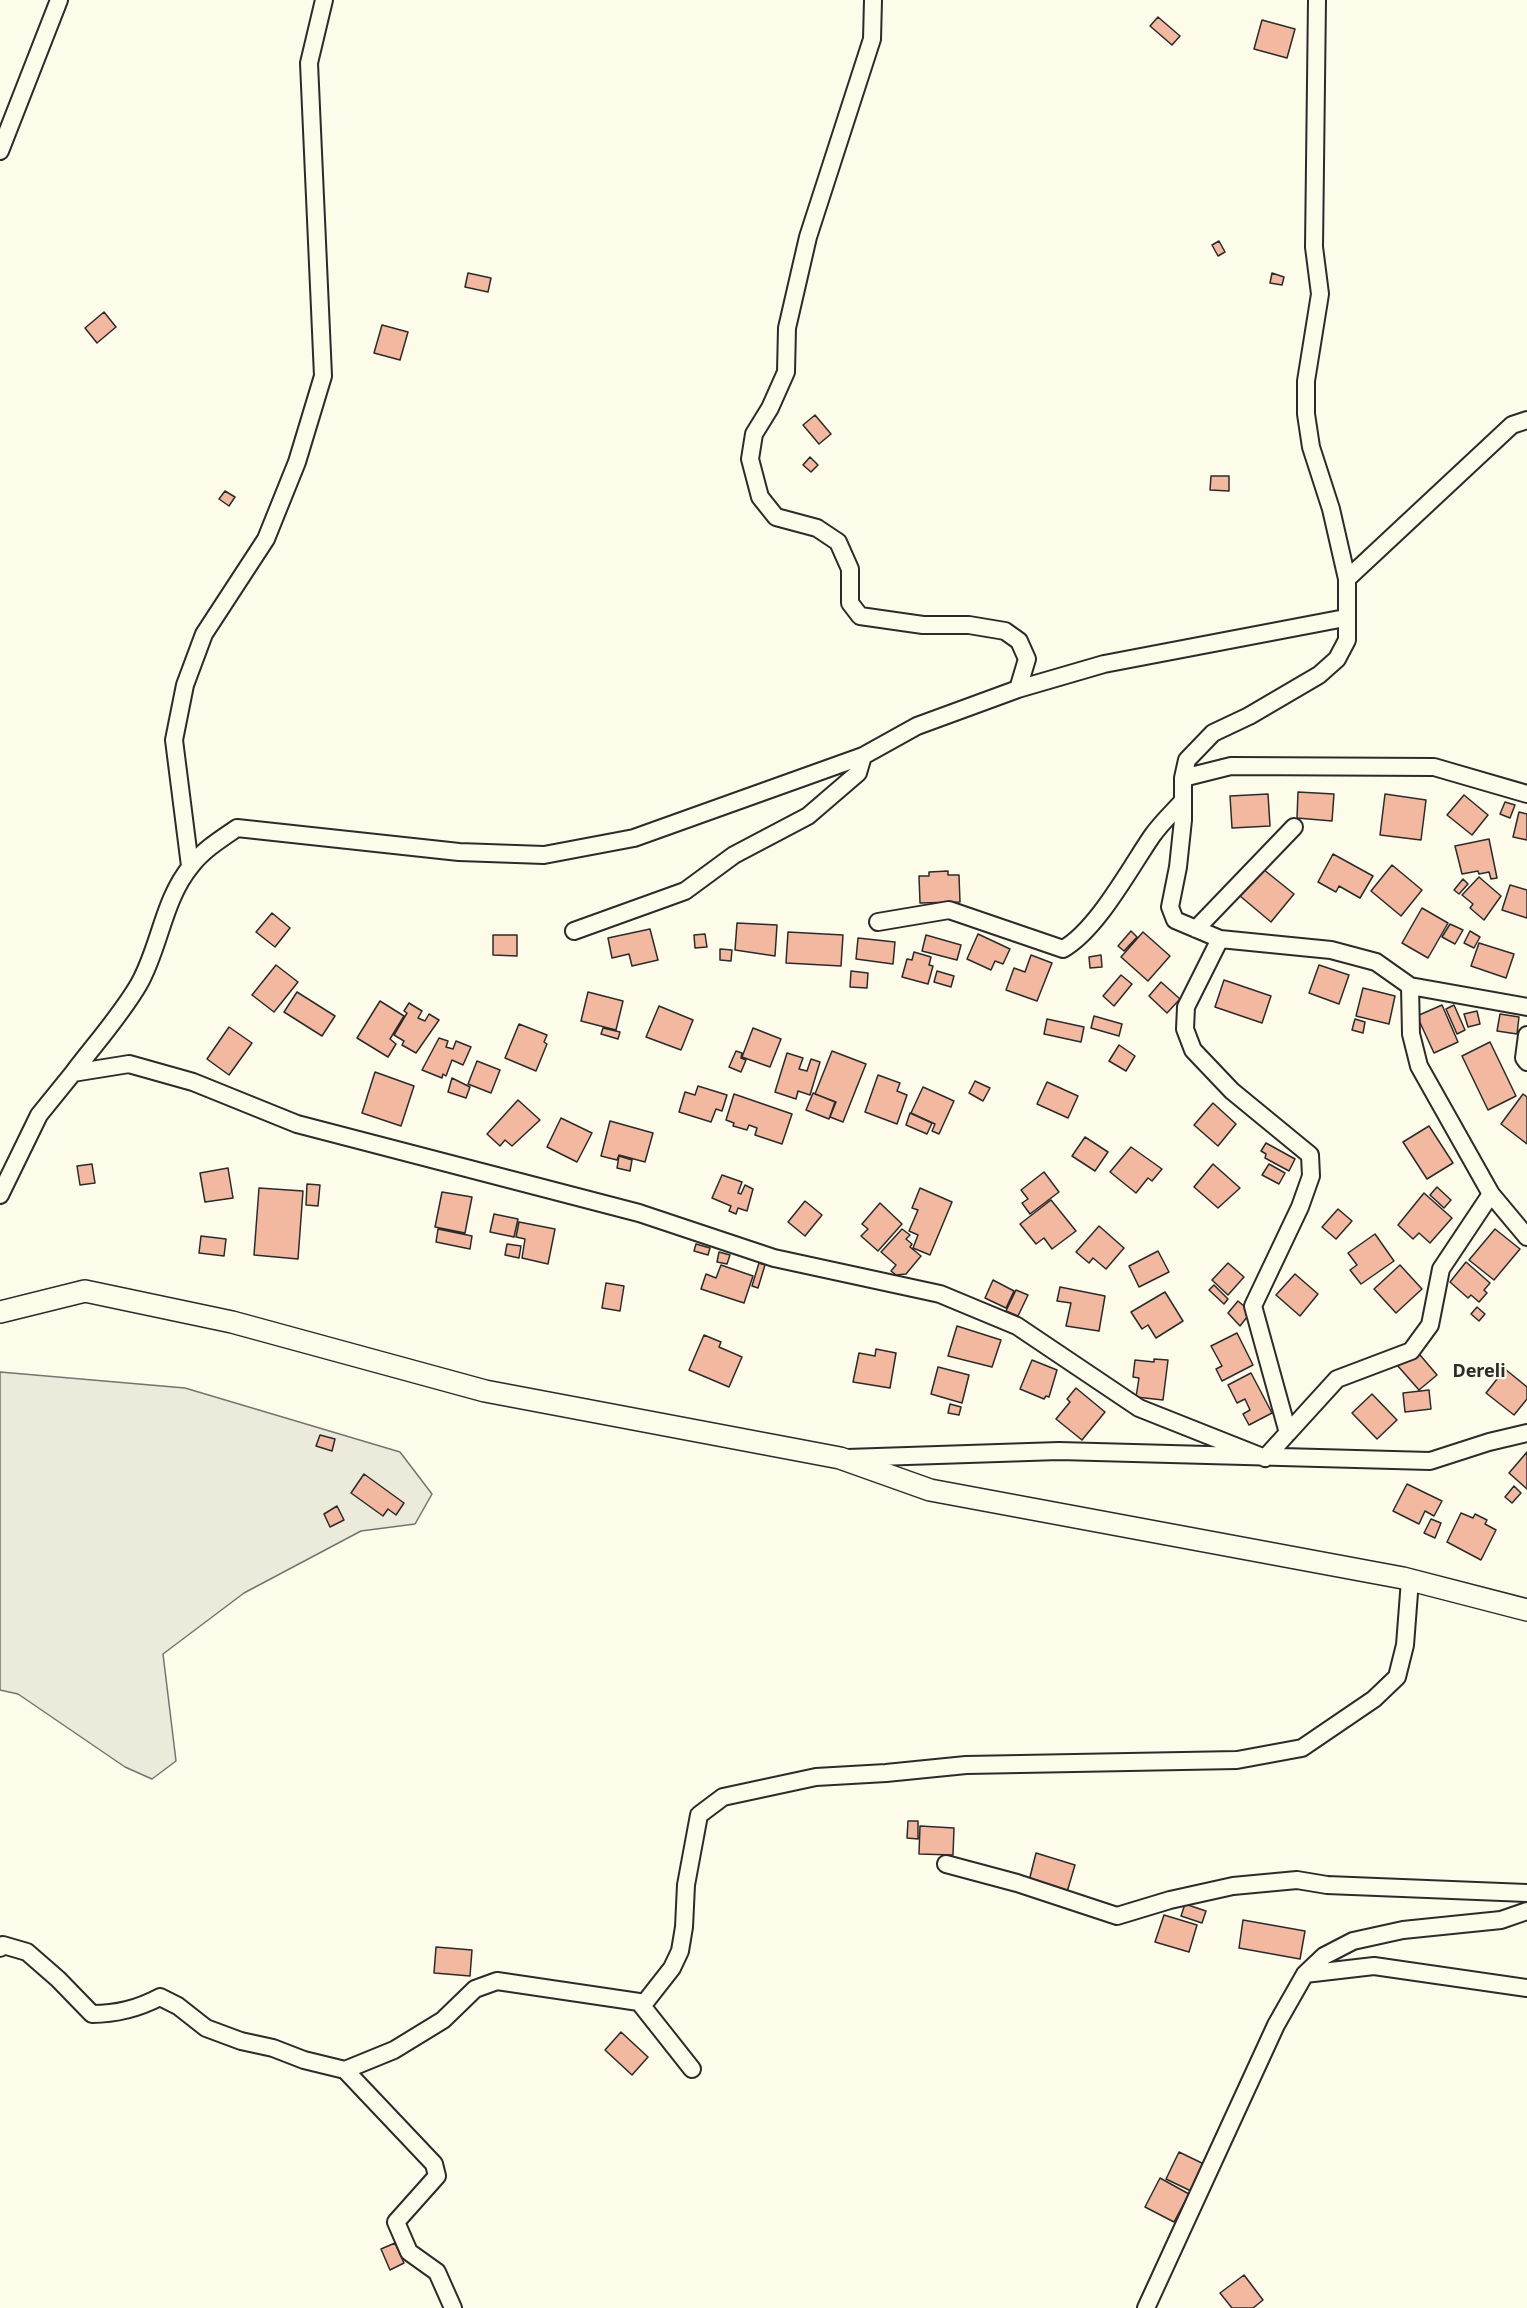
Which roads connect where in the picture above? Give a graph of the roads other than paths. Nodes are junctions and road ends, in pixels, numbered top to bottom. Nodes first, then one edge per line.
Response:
1 (59, 0) edge
2 (324, 0) edge
3 (873, 0) edge
4 (1317, 0) edge
5 (0, 151) edge
6 (1527, 420) edge
7 (1347, 579) junction
8 (1345, 618) junction
9 (1018, 689) junction
10 (863, 756) junction
11 (1183, 778) junction
12 (1527, 794) edge
13 (1183, 801) junction
14 (1294, 826) dead end
15 (190, 866) junction
16 (878, 922) dead end
17 (1196, 929) junction
18 (574, 931) dead end
19 (1220, 939) junction
20 (1410, 986) junction
21 (1527, 1007) edge
22 (1527, 1035) edge
23 (1527, 1062) edge
24 (73, 1073) junction
25 (0, 1194) edge
26 (1491, 1194) junction
27 (1527, 1237) edge
28 (0, 1312) edge
29 (1288, 1432) junction
30 (1527, 1433) edge
31 (840, 1458) junction
32 (1265, 1458) junction
33 (1410, 1580) junction
34 (1527, 1610) edge
35 (946, 1864) dead end
36 (1527, 1893) edge
37 (1527, 1911) edge
38 (0, 1948) edge
39 (1305, 1974) junction
40 (1527, 1988) edge
41 (643, 2005) junction
42 (692, 2069) dead end
43 (345, 2070) junction
44 (453, 2308) edge
45 (1146, 2308) edge

1 - 5 street
2 - 15 street
3 - 9 street
4 - 7 street
6 - 7 street
7 - 8 street
8 - 9 street
8 - 11 street
9 - 10 street
10 - 15 street
10 - 18 street
11 - 12 street
11 - 13 street
13 - 16 street
13 - 17 street
14 - 17 street
15 - 24 street
17 - 19 street
19 - 20 street
19 - 29 street
20 - 21 street
20 - 26 street
22 - 23 street
24 - 25 street
24 - 32 street
26 - 27 street
26 - 29 street
28 - 31 street
29 - 32 street
30 - 32 street
31 - 32 street
31 - 33 street
33 - 34 street
33 - 41 street
35 - 36 street
37 - 39 street
38 - 43 street
39 - 40 street
39 - 45 street
41 - 42 street
41 - 43 street
43 - 44 street

